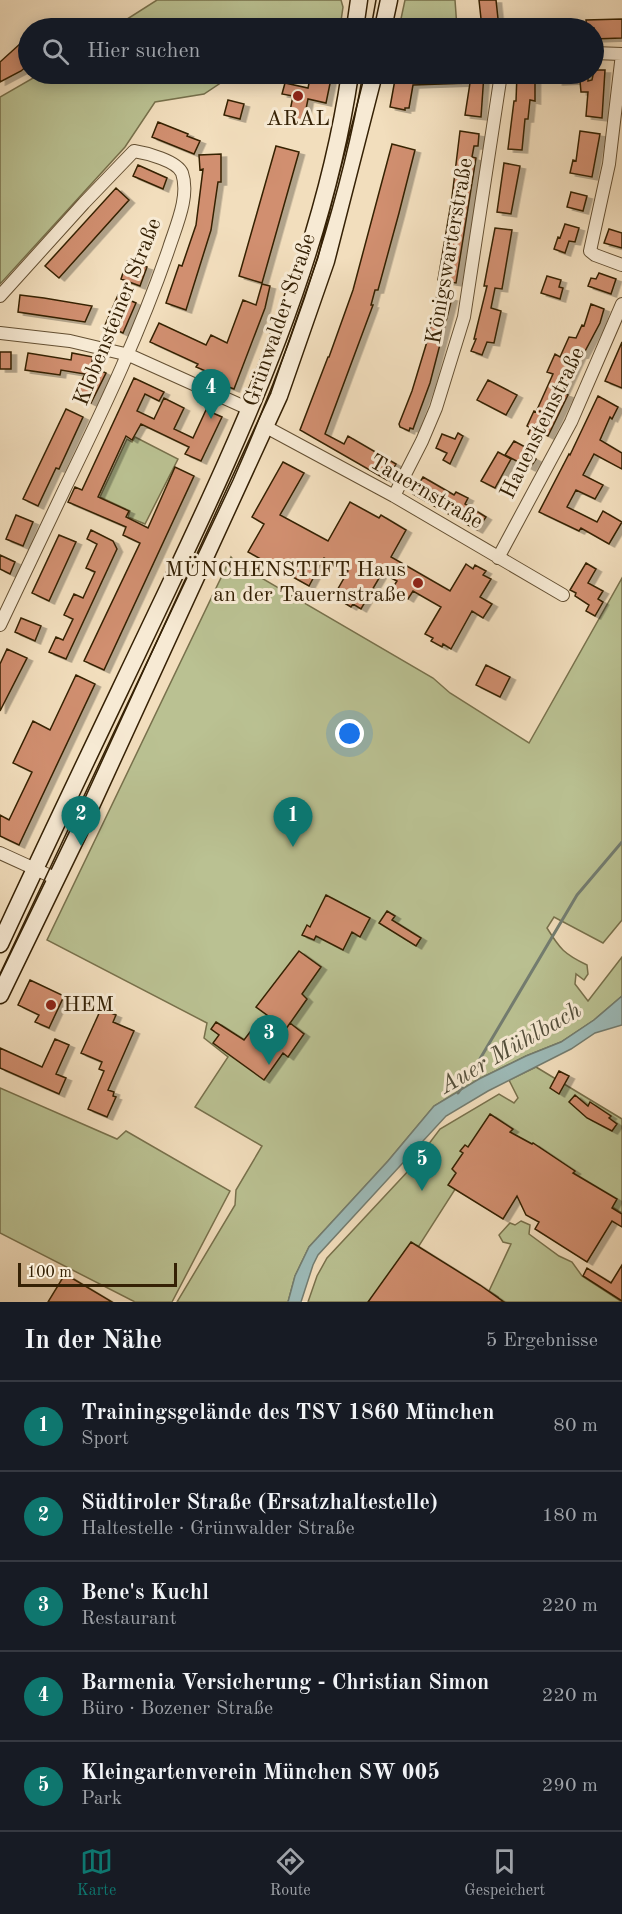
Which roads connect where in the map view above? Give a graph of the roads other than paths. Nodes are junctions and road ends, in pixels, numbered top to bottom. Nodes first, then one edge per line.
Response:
1 (359, 0) edge
2 (389, 0) edge
3 (356, 18) edge
4 (385, 18) edge
5 (604, 53) edge
6 (622, 54) edge
7 (348, 84) edge
8 (371, 84) edge
9 (499, 84) edge
10 (622, 265) edge
11 (0, 296) edge
12 (622, 304) edge
13 (0, 333) edge
14 (129, 355) junction
15 (249, 409) junction
16 (266, 428) junction
17 (394, 496) junction
18 (498, 558) junction
19 (563, 595) dead end
20 (0, 626) edge
21 (0, 853) edge
22 (35, 869) junction
23 (57, 879) junction
24 (0, 944) edge
25 (0, 995) edge

1 - 3 main road
2 - 4 main road
5 - 6 street
6 - 10 street
7 - 15 main road, Grünwalder Straße
8 - 16 main road, Grünwalder Straße
9 - 17 street, Königswarterstraße
11 - 14 street, Klobensteiner Straße
12 - 18 street, Hauensteinstraße
13 - 14 street
14 - 15 street
14 - 20 street, Klobensteiner Straße
15 - 22 main road, Grünwalder Straße
16 - 17 street, Tauernstraße
16 - 23 main road, Grünwalder Straße
17 - 18 street, Tauernstraße
18 - 19 street, Tauernstraße
21 - 22 street
22 - 23 street
22 - 24 main road, Grünwalder Straße
23 - 25 main road, Grünwalder Straße

